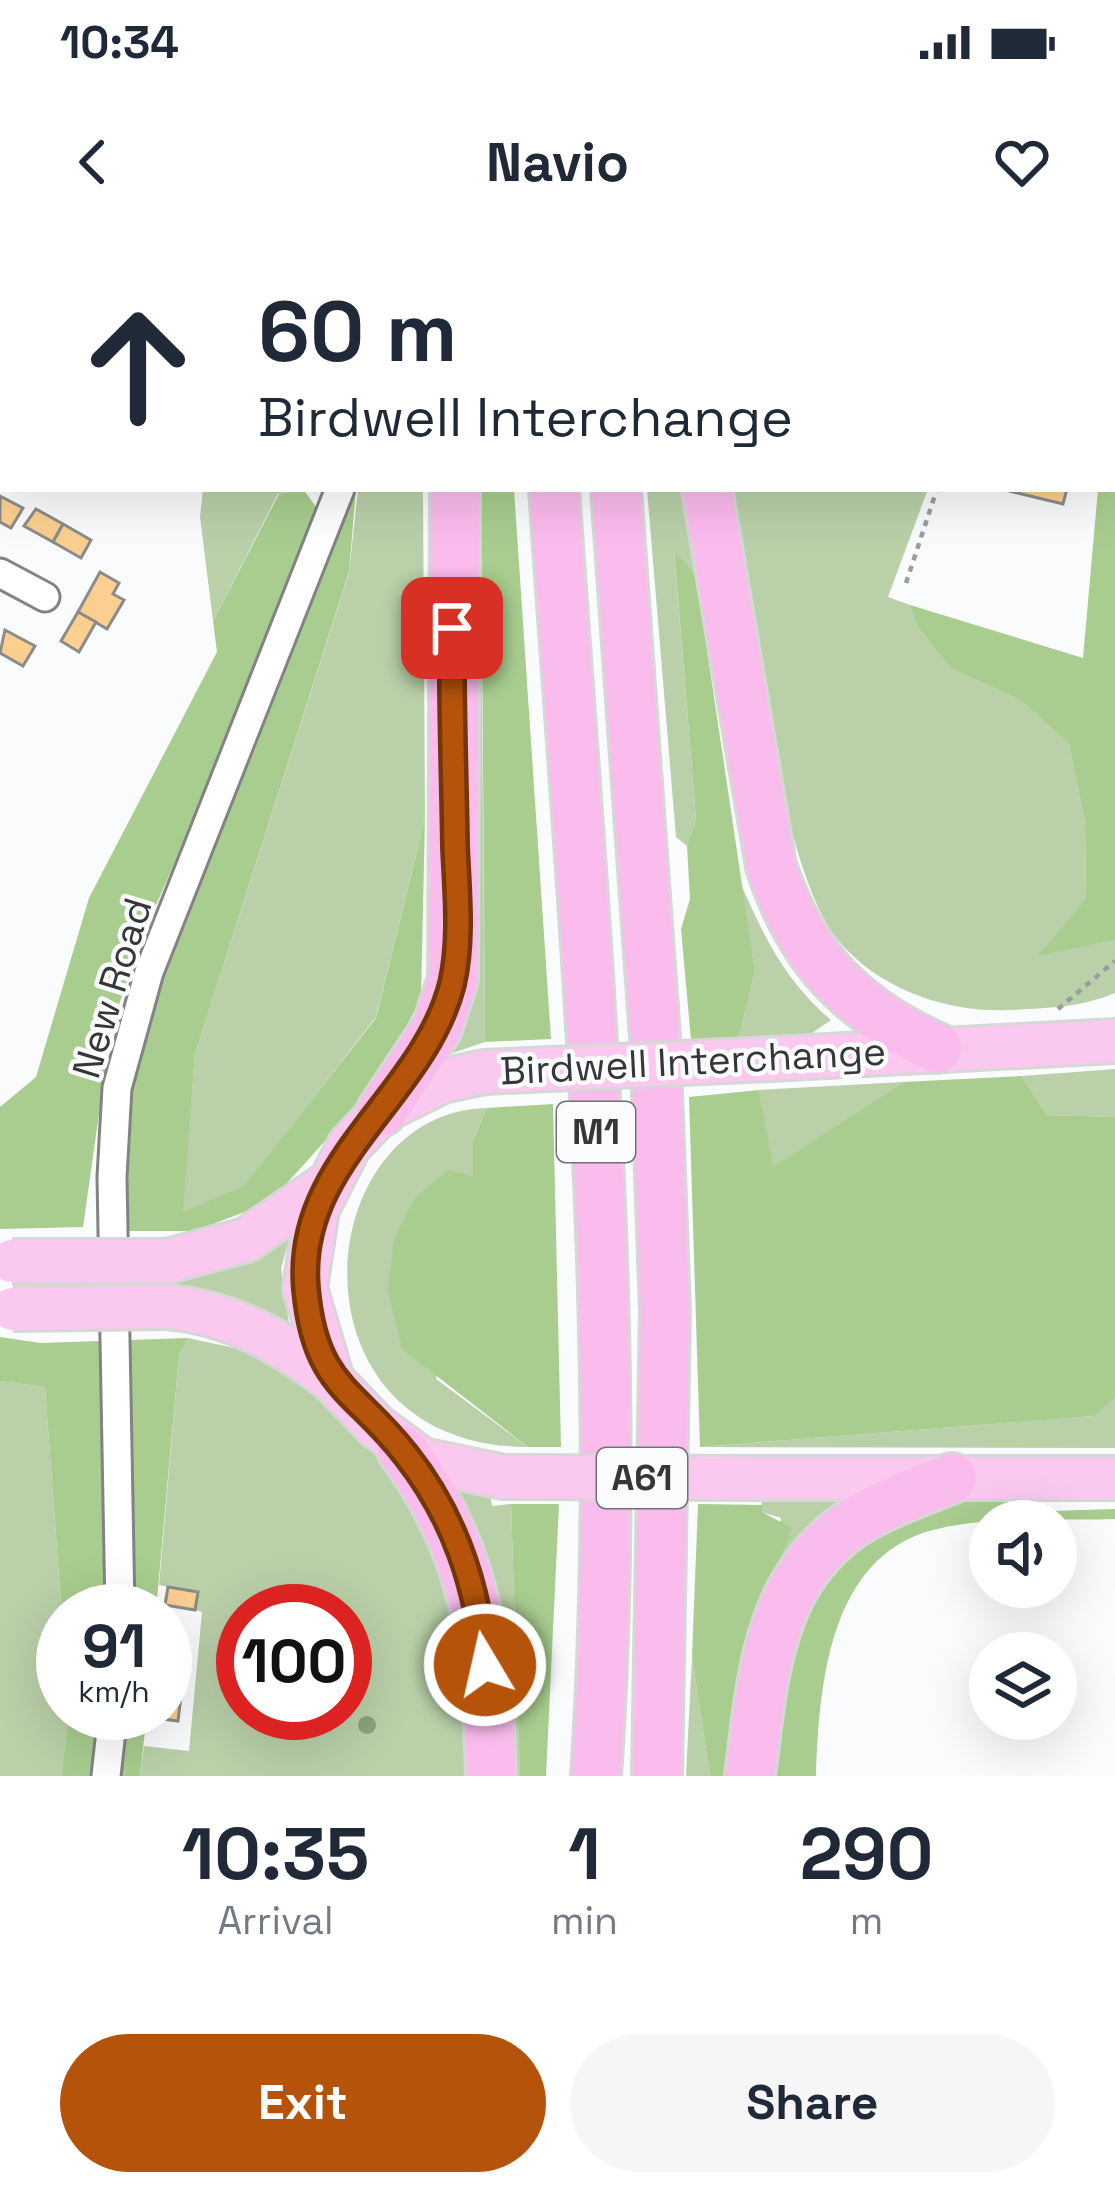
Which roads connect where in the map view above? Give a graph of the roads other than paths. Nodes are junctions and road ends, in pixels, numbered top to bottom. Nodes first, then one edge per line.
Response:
1 (339, 492) edge
2 (455, 492) edge
3 (554, 492) edge
4 (616, 492) edge
5 (707, 492) edge
6 (0, 573) edge
7 (45, 597) dead end
8 (1115, 1021) edge
9 (1043, 1027) junction
10 (1115, 1041) edge
11 (937, 1048) junction
12 (382, 1111) junction
13 (326, 1185) junction
14 (6, 1261) edge
15 (6, 1308) edge
16 (332, 1381) junction
17 (402, 1450) junction
18 (952, 1478) junction
19 (1115, 1478) edge
20 (120, 1584) edge
21 (110, 1740) edge
22 (106, 1776) edge
23 (490, 1776) edge
24 (596, 1776) edge
25 (657, 1776) edge
26 (750, 1776) edge

1 - 20 street, New Road
2 - 12 highway
3 - 24 highway, M1
4 - 25 highway, M1
5 - 11 highway
6 - 7 street
8 - 9 highway, A61
9 - 10 highway, Birdwell Interchange / A61
9 - 11 highway, Birdwell Interchange / A61
11 - 12 highway, Birdwell Interchange / A61, bridge
12 - 13 highway, Birdwell Interchange / A61
13 - 14 highway, A61, bridge
13 - 16 highway, Birdwell Interchange / A61
15 - 16 highway, A61, bridge
16 - 17 highway, Birdwell Interchange / A61
17 - 18 highway, Birdwell Interchange / A61, bridge
17 - 23 highway
18 - 19 highway, Birdwell Interchange / A61
18 - 26 highway
21 - 22 street

